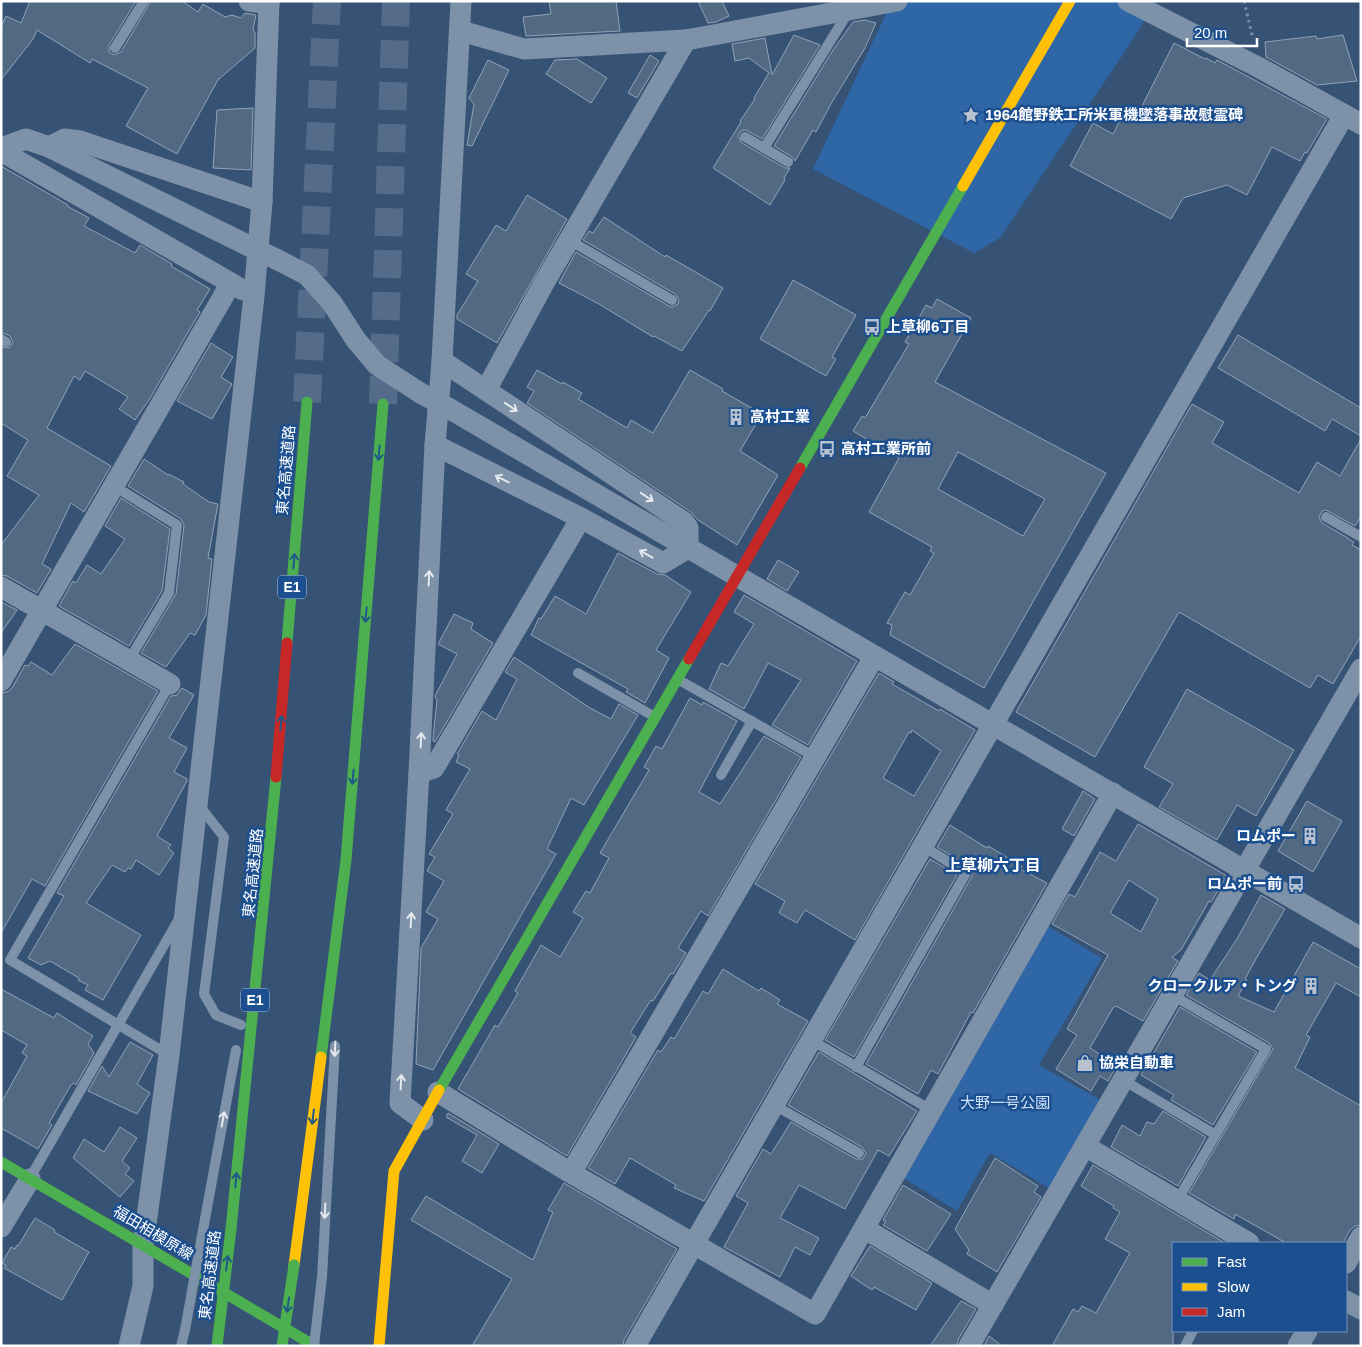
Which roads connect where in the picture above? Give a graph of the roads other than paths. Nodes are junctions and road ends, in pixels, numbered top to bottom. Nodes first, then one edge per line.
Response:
1 (144, 1) edge
2 (462, 1) edge
3 (897, 1) edge
4 (1070, 1) edge
5 (1128, 1) edge
6 (263, 2) edge
7 (849, 10) junction
8 (461, 31) junction
9 (686, 40) junction
10 (115, 48) dead end
11 (1352, 119) edge
12 (745, 137) dead end
13 (50, 147) junction
14 (764, 148) junction
15 (1, 150) edge
16 (788, 162) dead end
17 (262, 202) junction
18 (570, 240) junction
19 (231, 283) junction
20 (254, 296) junction
21 (672, 300) dead end
22 (442, 361) junction
23 (486, 390) junction
24 (307, 402) tunnel mouth
25 (383, 404) tunnel mouth
26 (435, 445) junction
27 (114, 486) junction
28 (1326, 516) dead end
29 (581, 518) junction
30 (1361, 537) edge
31 (688, 548) junction
32 (737, 576) junction
33 (1, 587) edge
34 (42, 611) junction
35 (874, 657) junction
36 (129, 660) junction
37 (1361, 669) edge
38 (578, 673) dead end
39 (677, 678) junction
40 (1, 682) edge
41 (170, 684) joint
42 (655, 717) junction
43 (752, 721) junction
44 (993, 726) junction
45 (815, 757) junction
46 (278, 771) junction
47 (419, 773) junction
48 (722, 775) dead end
49 (1113, 794) junction
50 (198, 804) junction
51 (923, 846) junction
52 (346, 860) junction
53 (1244, 870) junction
54 (186, 906) junction
55 (1361, 938) edge
56 (1172, 995) junction
57 (337, 1019) dead end
58 (118, 1025) junction
59 (239, 1034) junction
60 (336, 1039) dead end
61 (811, 1040) junction
62 (170, 1055) junction
63 (856, 1066) junction
64 (1123, 1080) junction
65 (438, 1092) junction
66 (774, 1105) junction
67 (931, 1110) junction
68 (422, 1120) junction
69 (1216, 1135) junction
70 (1085, 1146) junction
71 (859, 1153) dead end
72 (1, 1162) edge
73 (571, 1173) junction
74 (30, 1179) junction
75 (1177, 1201) junction
76 (1, 1227) edge
77 (864, 1229) junction
78 (1361, 1237) edge
79 (1245, 1242) edge
80 (694, 1243) junction
81 (143, 1246) junction
82 (1347, 1261) edge
83 (1347, 1301) edge
84 (993, 1305) junction
85 (1361, 1309) edge
86 (1193, 1332) edge
87 (1306, 1332) edge
88 (129, 1346) edge
89 (181, 1346) edge
90 (217, 1346) edge
91 (282, 1346) edge
92 (315, 1346) edge
93 (379, 1346) edge
94 (635, 1346) edge
95 (969, 1346) edge
96 (1185, 1346) edge
97 (1298, 1346) edge

1 - 10 lane
2 - 8 street
3 - 7 street
4 - 32 main road
5 - 11 street
6 - 17 street
7 - 9 street
7 - 14 lane
8 - 9 street
8 - 22 street
9 - 18 street
11 - 44 street
12 - 14 lane
13 - 15 street
13 - 17 street
13 - 31 street, bridge
14 - 16 lane
15 - 19 street
17 - 20 street
18 - 21 lane
18 - 23 street
19 - 20 street
19 - 27 street
20 - 50 street
22 - 23 street
22 - 26 street
23 -> 31 street
46 -> 24 main road, 東名高速道路 / E1
25 -> 52 main road
29 -> 26 street
47 -> 26 street
27 - 34 street
27 - 36 lane
28 - 30 lane
31 -> 29 street
29 - 47 street
31 - 32 street
32 - 35 street
32 - 39 main road
33 - 34 street
34 - 36 street
34 - 40 street
35 - 44 street
35 - 45 street
36 - 41 street
37 - 53 street
38 - 42 lane
39 - 42 main road
39 - 43 lane
41 - 58 lane
42 - 65 main road
43 - 45 lane
43 - 48 lane
44 - 49 street
44 - 51 street
45 - 73 street
46 - 59 lane
90 -> 46 main road, 東名高速道路 / E1, bridge
68 -> 47 street
49 - 53 street
49 - 67 street
50 - 54 street
50 - 59 lane
51 - 61 street
51 - 63 lane
52 - 57 lane
52 -> 91 main road, bridge
53 - 55 street
53 - 56 street
54 - 58 lane
54 - 62 street
56 - 64 street
56 - 69 lane
58 - 62 lane
58 - 74 lane
89 -> 59 lane, bridge
60 -> 92 lane, bridge
61 - 63 lane
61 - 66 street
62 - 81 street
63 - 67 lane
64 - 69 lane
64 - 70 street
65 - 68 main road
65 - 73 street
66 - 71 lane
66 - 80 street
67 - 77 street
68 - 93 main road
69 - 75 lane
70 - 75 street
70 - 84 street
72 - 74 main road, 福田相模原線
73 - 80 street
74 - 76 street
74 - 81 main road, 福田相模原線
75 - 79 street
77 - 80 street
77 - 84 street
78 - 82 street
80 - 94 street
81 - 88 street
81 - 92 main road, 福田相模原線
83 - 85 street
84 - 95 street
86 - 96 lane
87 - 97 street

